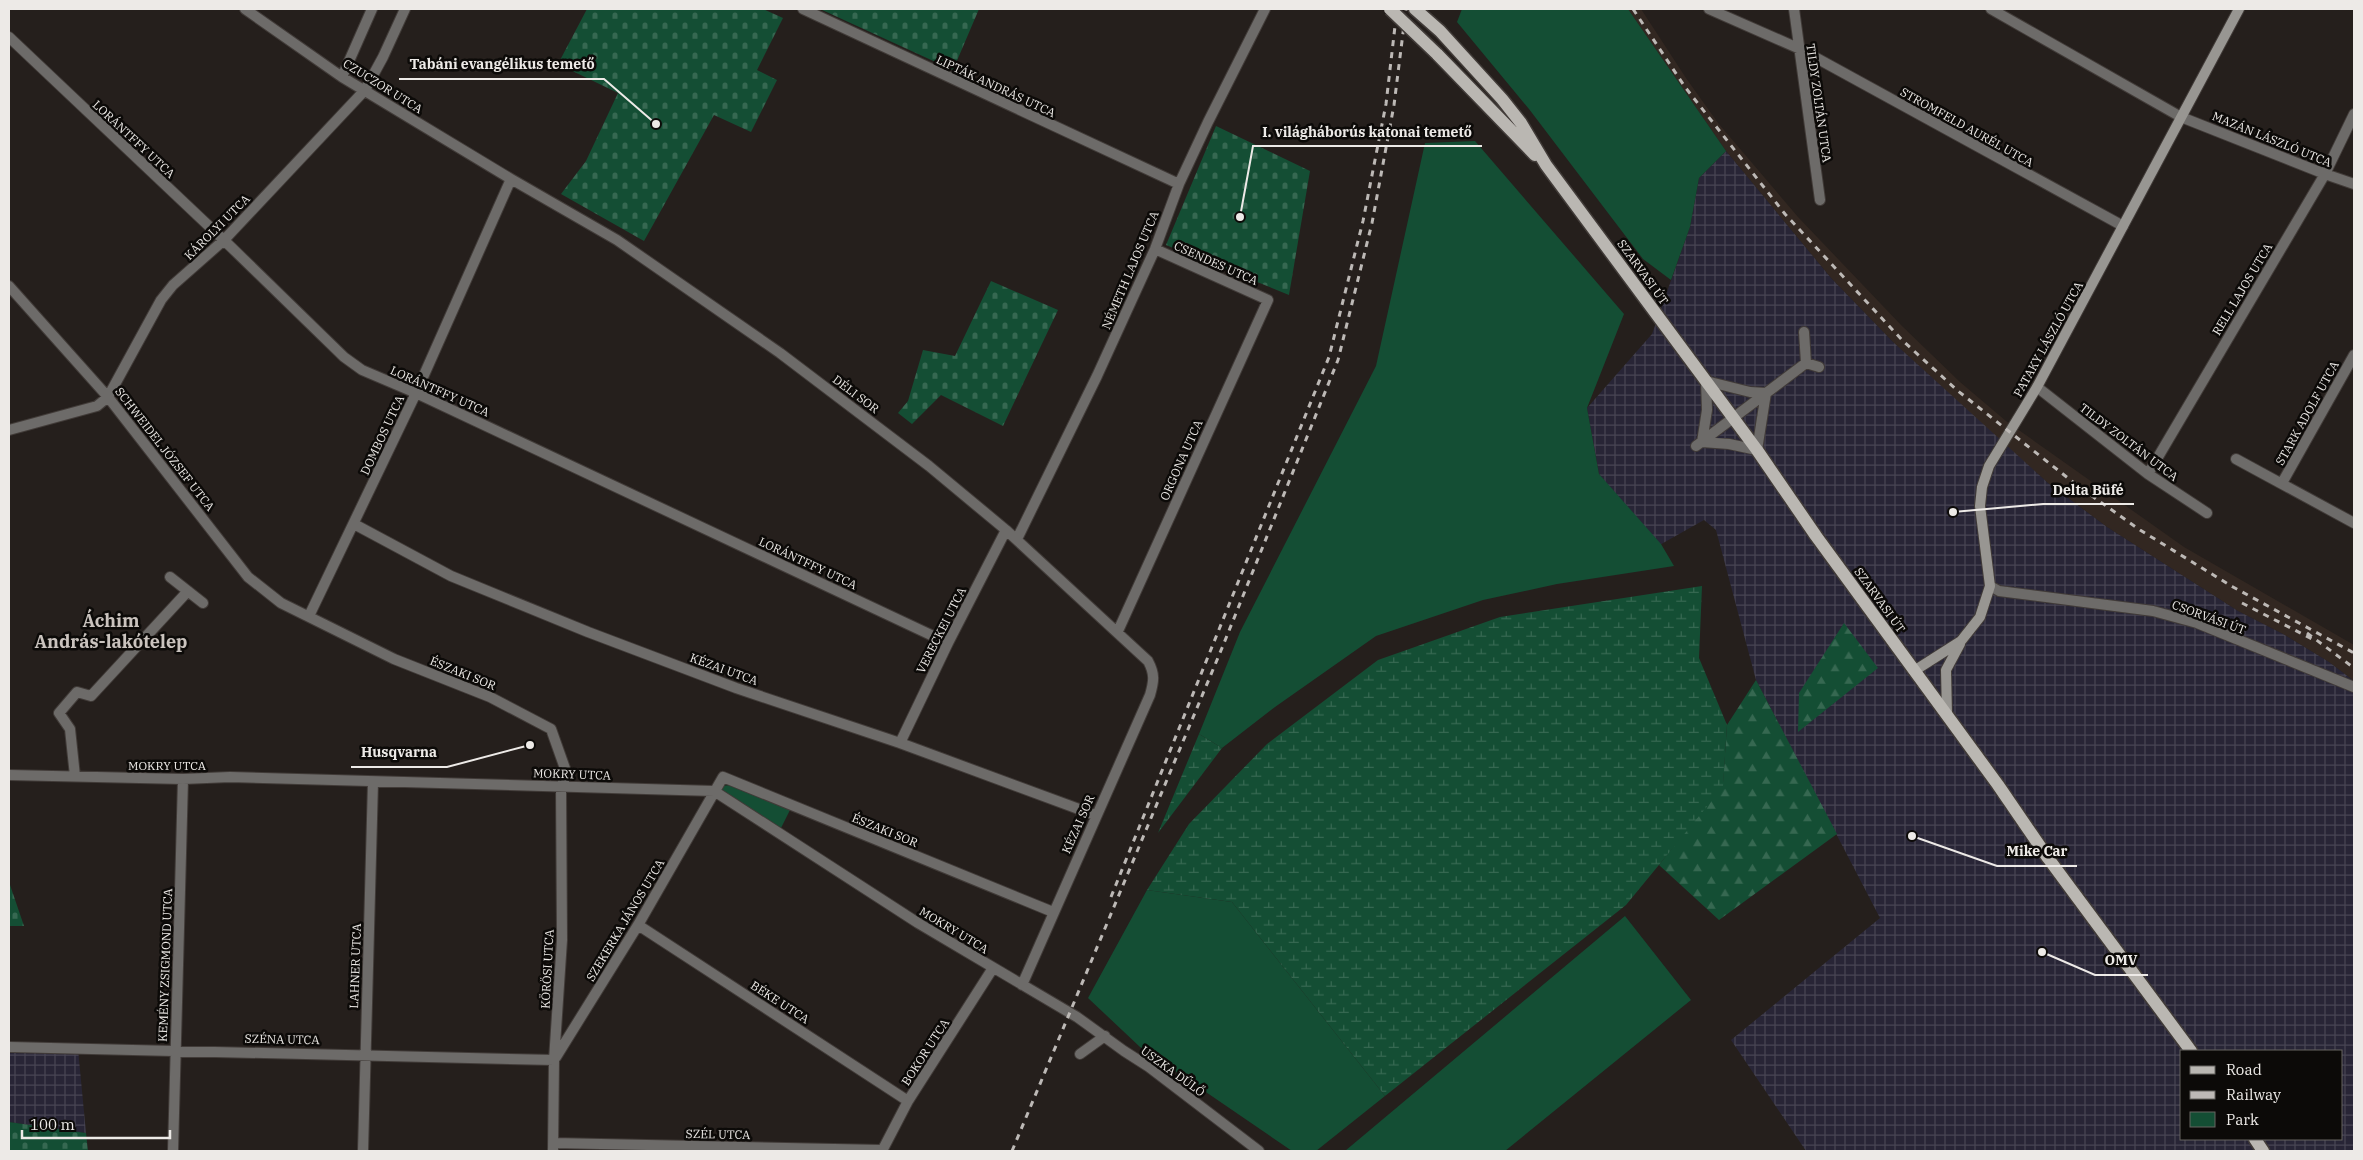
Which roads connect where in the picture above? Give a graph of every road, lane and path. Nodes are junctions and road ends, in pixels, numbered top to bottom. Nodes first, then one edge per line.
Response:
1 (245, 9) edge
2 (372, 9) edge
3 (405, 9) edge
4 (803, 9) edge
5 (1265, 9) edge
6 (1390, 9) edge
7 (1415, 9) edge
8 (1709, 9) edge
9 (1794, 9) edge
10 (1991, 9) edge
11 (2240, 9) edge
12 (9, 37) edge
13 (1800, 49) junction
14 (342, 77) junction
15 (365, 90) junction
16 (2354, 114) edge
17 (2182, 117) junction
18 (1546, 166) junction
19 (2325, 174) junction
20 (511, 180) junction
21 (1179, 184) junction
22 (2354, 184) edge
23 (1820, 200) dead end
24 (2123, 226) junction
25 (224, 240) junction
26 (1155, 249) junction
27 (9, 286) edge
28 (1268, 300) joint
29 (1804, 332) dead end
30 (2354, 355) edge
31 (1806, 363) junction
32 (1819, 367) dead end
33 (1706, 382) junction
34 (2037, 387) junction
35 (416, 393) junction
36 (1766, 394) junction
37 (108, 397) junction
38 (1734, 418) junction
39 (9, 430) edge
40 (1699, 444) junction
41 (1757, 450) junction
42 (2236, 459) dead end
43 (2148, 474) junction
44 (2282, 483) junction
45 (2208, 513) dead end
46 (2354, 523) edge
47 (354, 524) junction
48 (1006, 530) junction
49 (1017, 540) junction
50 (170, 577) dead end
51 (1990, 586) junction
52 (188, 591) junction
53 (203, 603) dead end
54 (309, 616) junction
55 (1118, 631) junction
56 (1962, 641) junction
57 (948, 642) junction
58 (1914, 671) junction
59 (1154, 672) joint
60 (2354, 687) edge
61 (1947, 715) junction
62 (900, 743) junction
63 (9, 775) edge
64 (75, 776) junction
65 (183, 779) junction
66 (374, 782) junction
67 (561, 787) junction
68 (714, 791) junction
69 (1095, 815) junction
70 (1053, 912) junction
71 (638, 924) junction
72 (993, 968) junction
73 (1022, 986) junction
74 (1070, 1013) joint
75 (1105, 1036) junction
76 (9, 1047) edge
77 (174, 1049) junction
78 (2190, 1050) edge
79 (365, 1054) junction
80 (1080, 1054) dead end
81 (554, 1060) junction
82 (908, 1101) junction
83 (2256, 1140) edge
84 (554, 1147) edge
85 (173, 1151) edge
86 (363, 1151) edge
87 (882, 1151) edge
88 (1258, 1151) edge
89 (2263, 1151) edge

1 - 14 street, CZUCZOR UTCA
2 - 14 street
3 - 15 street, KÁROLYI UTCA
4 - 21 street, LIPTÁK ANDRÁS UTCA
5 - 21 street, NÉMETH LAJOS UTCA
6 - 18 main road, SZARVASI ÚT, bridge
7 - 18 main road, SZARVASI ÚT
8 - 13 street, STROMFELD AURÉL UTCA
9 - 13 street, TILDY ZOLTÁN UTCA
10 - 17 street, MAZÁN LÁSZLÓ UTCA
11 - 17 street, PATAKY LÁSZLÓ UTCA
12 - 25 street, LORÁNTFFY UTCA
13 - 23 street, TILDY ZOLTÁN UTCA
13 - 24 street, STROMFELD AURÉL UTCA
14 - 15 street, CZUCZOR UTCA
15 - 20 street, CZUCZOR UTCA
15 - 25 street, KÁROLYI UTCA
16 - 19 street, RELL LAJOS UTCA
17 - 19 street, MAZÁN LÁSZLÓ UTCA
17 - 24 street, PATAKY LÁSZLÓ UTCA
18 - 33 main road, SZARVASI ÚT
19 - 22 street, MAZÁN LÁSZLÓ UTCA
19 - 43 street, RELL LAJOS UTCA
20 - 35 street, DOMBOS UTCA
20 - 48 street, DÉLI SOR
21 - 26 street, NÉMETH LAJOS UTCA
24 - 34 street, PATAKY LÁSZLÓ UTCA
25 - 35 street, LORÁNTFFY UTCA
25 - 37 street, KÁROLYI UTCA
26 - 28 street, CSENDES UTCA
26 - 49 street, NÉMETH LAJOS UTCA
27 - 37 street, SCHWEIDEL JÓZSEF UTCA
28 - 55 street, ORGONA UTCA
29 - 31 street
30 - 44 street, STARK ADOLF UTCA
31 - 32 street
31 - 36 street
33 - 36 street
33 - 38 main road, SZARVASI ÚT
33 - 40 street
34 - 43 street, TILDY ZOLTÁN UTCA
34 - 51 street, PATAKY LÁSZLÓ UTCA
35 - 47 street, DOMBOS UTCA
35 - 57 street, LORÁNTFFY UTCA
36 - 38 street
36 - 41 street
37 - 39 street
37 - 54 street, SCHWEIDEL JÓZSEF UTCA
38 - 40 street
38 - 41 main road, SZARVASI ÚT
40 - 41 street
41 - 58 main road, SZARVASI ÚT
42 - 44 street
43 - 45 street, TILDY ZOLTÁN UTCA
44 - 46 street
47 - 54 street, DOMBOS UTCA
47 - 62 street, KÉZAI UTCA
48 - 49 street, DÉLI SOR
48 - 57 street, VERECKEI UTCA
49 - 55 street, DÉLI SOR
50 - 52 street
51 - 56 street, PATAKY LÁSZLÓ UTCA
51 - 60 street, CSORVÁSI ÚT
52 - 53 street
52 - 64 street
54 - 67 street, ÉSZAKI SOR
55 - 59 street, DÉLI SOR
56 - 58 street, PATAKY LÁSZLÓ UTCA
56 - 61 street
57 - 62 street, VERECKEI UTCA
58 - 61 main road, SZARVASI ÚT
59 - 69 street, KÉZAI SOR
61 - 78 main road, SZARVASI ÚT
62 - 69 street, KÉZAI UTCA
63 - 64 street, MOKRY UTCA
64 - 65 street, MOKRY UTCA
65 - 66 street, MOKRY UTCA
65 - 77 street, KEMÉNY ZSIGMOND UTCA
66 - 67 street, MOKRY UTCA
66 - 79 street, LAHNER UTCA
67 - 68 street, MOKRY UTCA
67 - 81 street, KÖRÖSI UTCA
68 - 70 street, ÉSZAKI SOR
68 - 71 street, SZEKERKA JÁNOS UTCA
68 - 72 street, MOKRY UTCA
69 - 70 street, KÉZAI SOR
70 - 73 street, KÉZAI SOR
71 - 81 street, SZEKERKA JÁNOS UTCA
71 - 82 street, BÉKE UTCA
72 - 73 street, MOKRY UTCA
72 - 82 street, BOKOR UTCA
73 - 74 street, MOKRY UTCA
74 - 75 street, USZKA DŰLŐ
75 - 80 street
75 - 88 street, USZKA DŰLŐ
76 - 77 street, SZÉNA UTCA
77 - 79 street, SZÉNA UTCA
77 - 85 street, KEMÉNY ZSIGMOND UTCA
79 - 81 street, SZÉNA UTCA
79 - 86 street, LAHNER UTCA
81 - 84 street, KÖRÖSI UTCA
82 - 87 street, BOKOR UTCA
83 - 89 main road
84 - 87 street, SZÉL UTCA

